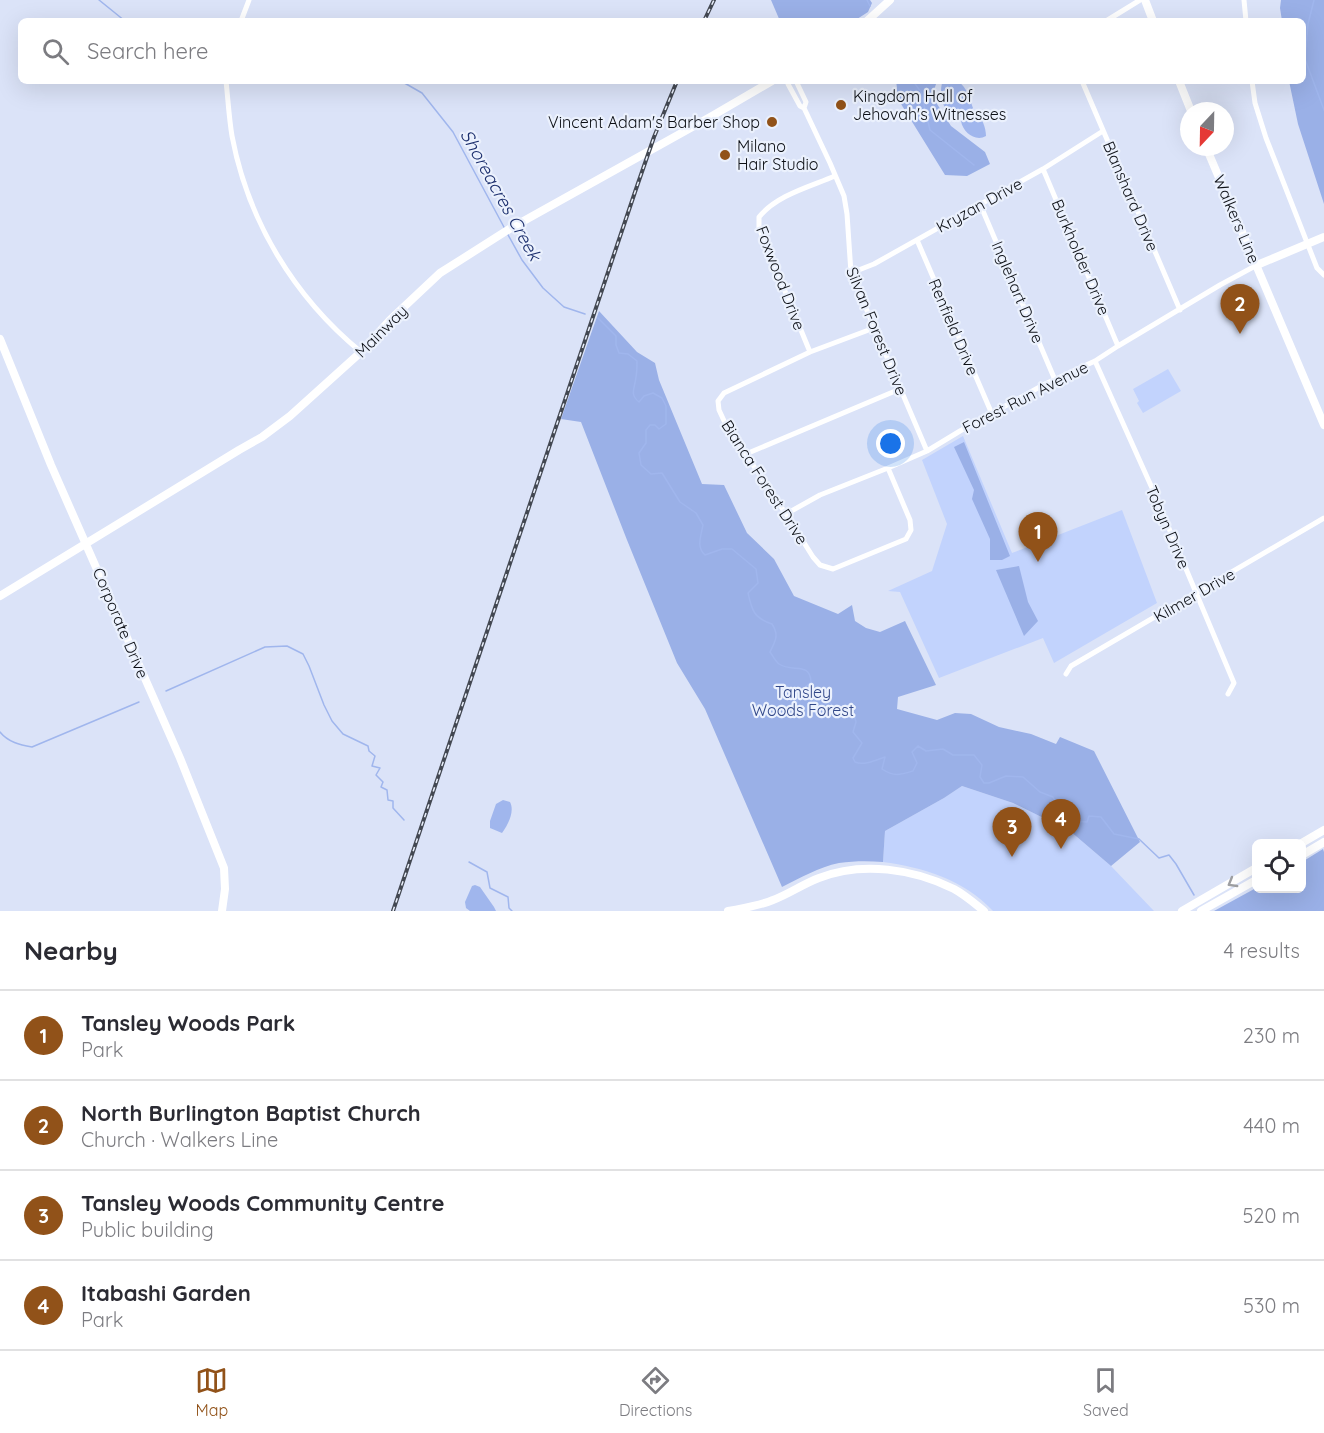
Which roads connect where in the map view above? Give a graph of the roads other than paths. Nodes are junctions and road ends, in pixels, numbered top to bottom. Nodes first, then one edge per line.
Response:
1 (249, 0) edge
2 (890, 0) edge
3 (1142, 0) edge
4 (1244, 0) edge
5 (242, 18) edge
6 (870, 18) edge
7 (1111, 18) edge
8 (1152, 18) edge
9 (1246, 18) edge
10 (226, 84) edge
11 (767, 84) edge
12 (788, 84) edge
13 (797, 84) edge
14 (1083, 84) edge
15 (1180, 84) edge
16 (1252, 84) edge
17 (1187, 102) edge
18 (804, 108) junction
19 (1103, 131) junction
20 (1210, 156) edge
21 (1044, 169) junction
22 (835, 176) junction
23 (980, 204) junction
24 (1324, 237) edge
25 (917, 240) junction
26 (1307, 244) junction
27 (1257, 265) junction
28 (851, 273) junction
29 (1324, 275) edge
30 (1180, 310) junction
31 (874, 328) junction
32 (0, 339) edge
33 (1118, 346) junction
34 (361, 352) junction
35 (810, 352) junction
36 (1095, 362) junction
37 (1055, 380) junction
38 (900, 389) junction
39 (992, 414) junction
40 (1324, 425) edge
41 (927, 451) junction
42 (746, 454) junction
43 (888, 468) junction
44 (786, 514) junction
45 (1324, 518) edge
46 (87, 544) junction
47 (1196, 594) junction
48 (0, 596) edge
49 (1066, 674) dead end
50 (1228, 694) dead end
51 (1324, 830) edge
52 (1309, 838) junction
53 (1306, 840) edge
54 (1324, 842) edge
55 (1314, 848) junction
56 (1306, 853) edge
57 (1252, 871) edge
58 (1252, 883) edge
59 (1185, 909) edge
60 (222, 911) edge
61 (728, 911) edge
62 (984, 911) edge
63 (1201, 911) edge

1 - 5 street
2 - 6 street
3 - 7 street
3 - 8 street
4 - 9 street
10 - 34 street
11 - 34 street, Mainway
12 - 18 street, Silvan Forest Drive
13 - 18 street, Silvan Forest Drive
14 - 19 street, Blanshard Drive
15 - 17 street
16 - 26 street
18 - 22 street, Silvan Forest Drive
19 - 21 street, Kryzan Drive
19 - 30 street, Blanshard Drive
20 - 27 street, Walkers Line
21 - 23 street, Kryzan Drive
21 - 33 street, Burkholder Drive
22 - 28 street, Silvan Forest Drive
22 - 35 street, Foxwood Drive
23 - 25 street, Kryzan Drive
23 - 37 street, Inglehart Drive
24 - 26 street
25 - 28 street, Kryzan Drive
25 - 39 street, Renfield Drive
26 - 27 street
26 - 29 street
27 - 30 street, Forest Run Avenue
27 - 40 street, Walkers Line
28 - 31 street, Silvan Forest Drive
30 - 33 street, Forest Run Avenue
31 - 35 street, Bianca Forest Drive
31 - 38 street, Silvan Forest Drive
32 - 46 street, Corporate Drive
33 - 36 street, Forest Run Avenue
34 - 46 street, Mainway
35 - 42 street, Bianca Forest Drive
36 - 37 street, Forest Run Avenue
36 - 47 street, Tobyn Drive
37 - 39 street, Forest Run Avenue
38 - 41 street, Silvan Forest Drive
38 - 42 street
39 - 41 street, Forest Run Avenue
41 - 43 street, Forest Run Avenue
42 - 44 street, Bianca Forest Drive
43 - 44 street, Forest Run Avenue
43 - 44 street, Bianca Forest Drive
45 - 47 street, Kilmer Drive
46 - 48 street, Mainway
46 - 60 street, Corporate Drive
47 - 49 street, Kilmer Drive
47 - 50 street, Tobyn Drive
51 - 52 street
52 - 53 street
52 - 55 street
54 - 55 street
55 - 56 street
57 -> 59 street
58 - 63 street
61 - 62 street

